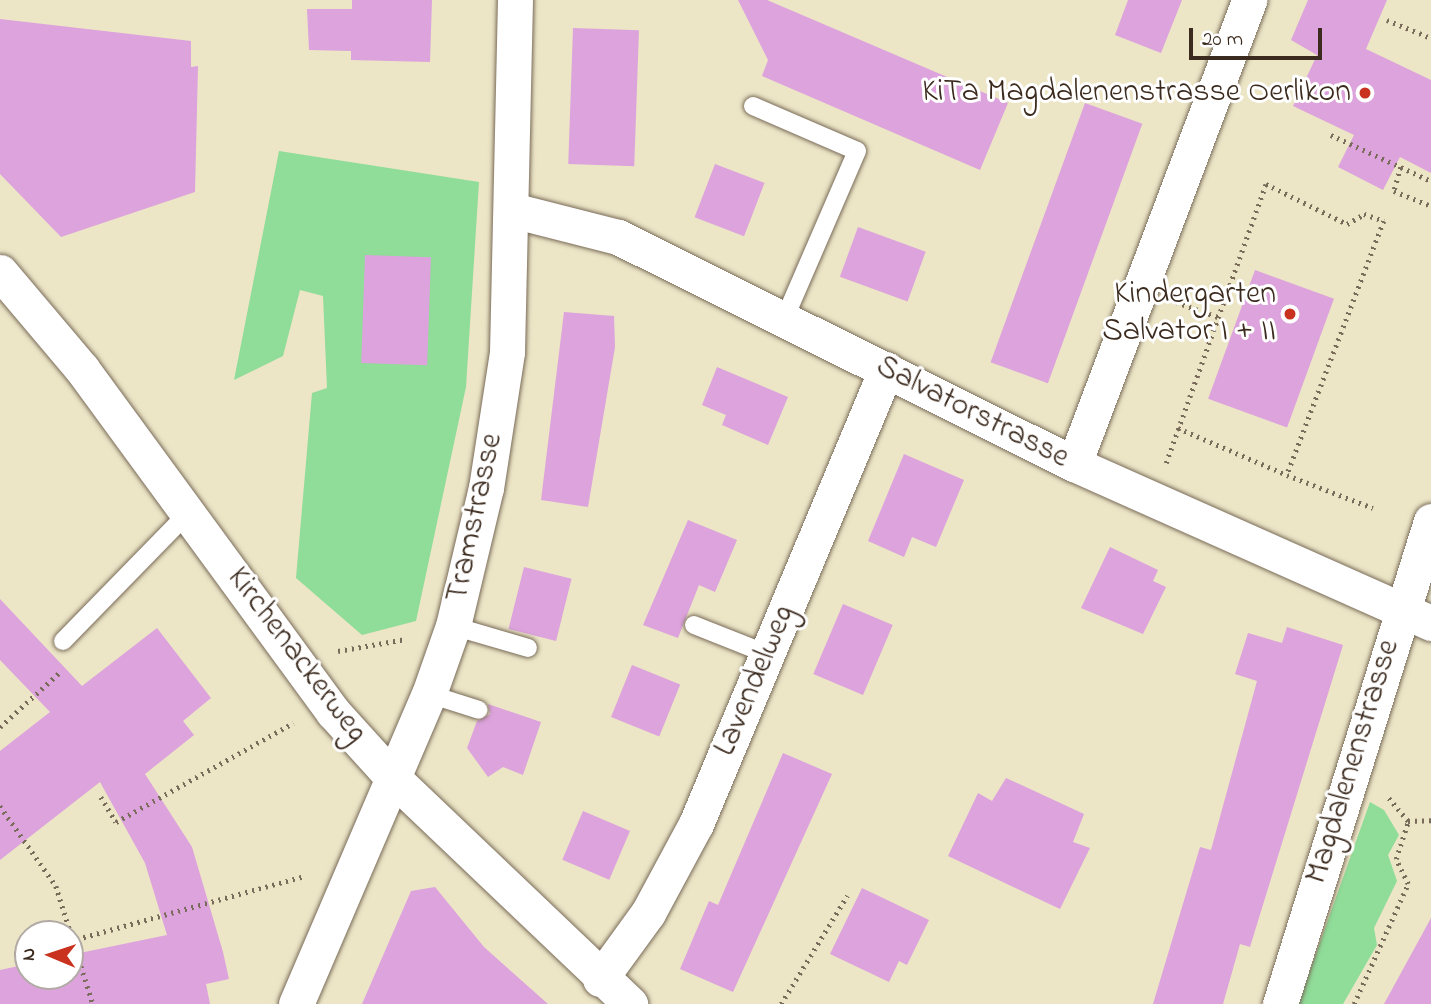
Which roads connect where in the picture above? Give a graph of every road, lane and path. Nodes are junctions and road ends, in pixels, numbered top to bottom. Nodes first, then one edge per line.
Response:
1 (515, 0) edge
2 (1249, 0) edge
3 (1387, 20) dead end
4 (1431, 38) edge
5 (753, 106) dead end
6 (1331, 135) dead end
7 (1401, 167) junction
8 (1431, 181) edge
9 (1431, 206) edge
10 (512, 210) junction
11 (0, 272) edge
12 (784, 320) junction
13 (886, 369) junction
14 (1178, 428) junction
15 (1074, 464) junction
16 (1287, 475) junction
17 (1153, 500) junction
18 (1373, 508) dead end
19 (188, 513) junction
20 (1431, 521) edge
21 (1416, 617) edge
22 (694, 625) dead end
23 (437, 631) junction
24 (64, 641) dead end
25 (528, 648) dead end
26 (338, 651) dead end
27 (767, 654) junction
28 (429, 694) junction
29 (478, 710) dead end
30 (303, 718) dead end
31 (392, 777) junction
32 (101, 797) dead end
33 (1392, 803) dead end
34 (0, 806) edge
35 (1431, 820) edge
36 (1408, 821) junction
37 (318, 878) dead end
38 (847, 896) dead end
39 (70, 920) edge
40 (84, 938) edge
41 (84, 966) edge
42 (600, 979) junction
43 (93, 1004) edge
44 (296, 1004) edge
45 (630, 1004) edge
46 (780, 1004) edge
47 (1280, 1004) edge
48 (1354, 1004) edge

1 - 10 street, Tramstrasse
2 - 15 street
3 - 4 path
5 - 12 lane
6 - 7 path
7 - 8 path
7 - 9 path
10 - 12 street, Salvatorstrasse
10 - 23 street, Tramstrasse
11 - 19 street, Kirchenackerweg
12 - 13 street, Salvatorstrasse
13 - 15 street, Salvatorstrasse
13 - 27 street, Lavendelweg
14 - 16 path
14 - 16 path
14 - 17 path
15 - 17 street, Salvatorstrasse
16 - 18 path
17 - 21 street, Salvatorstrasse
19 - 24 lane
19 - 31 street, Kirchenackerweg
20 - 21 street, Magdalenenstrasse
21 - 47 street, Magdalenenstrasse
22 - 27 lane
23 - 25 lane
23 - 26 path
23 - 28 street, Tramstrasse
27 - 42 street, Lavendelweg
28 - 29 lane
28 - 31 street, Tramstrasse
30 - 32 path
31 - 42 street, Kirchenackerweg
31 - 44 street, Tramstrasse
33 - 36 path
34 - 39 path
35 - 36 path
36 - 48 path
37 - 40 path
38 - 46 path
41 - 43 path
42 - 45 street, Kirchenackerweg

